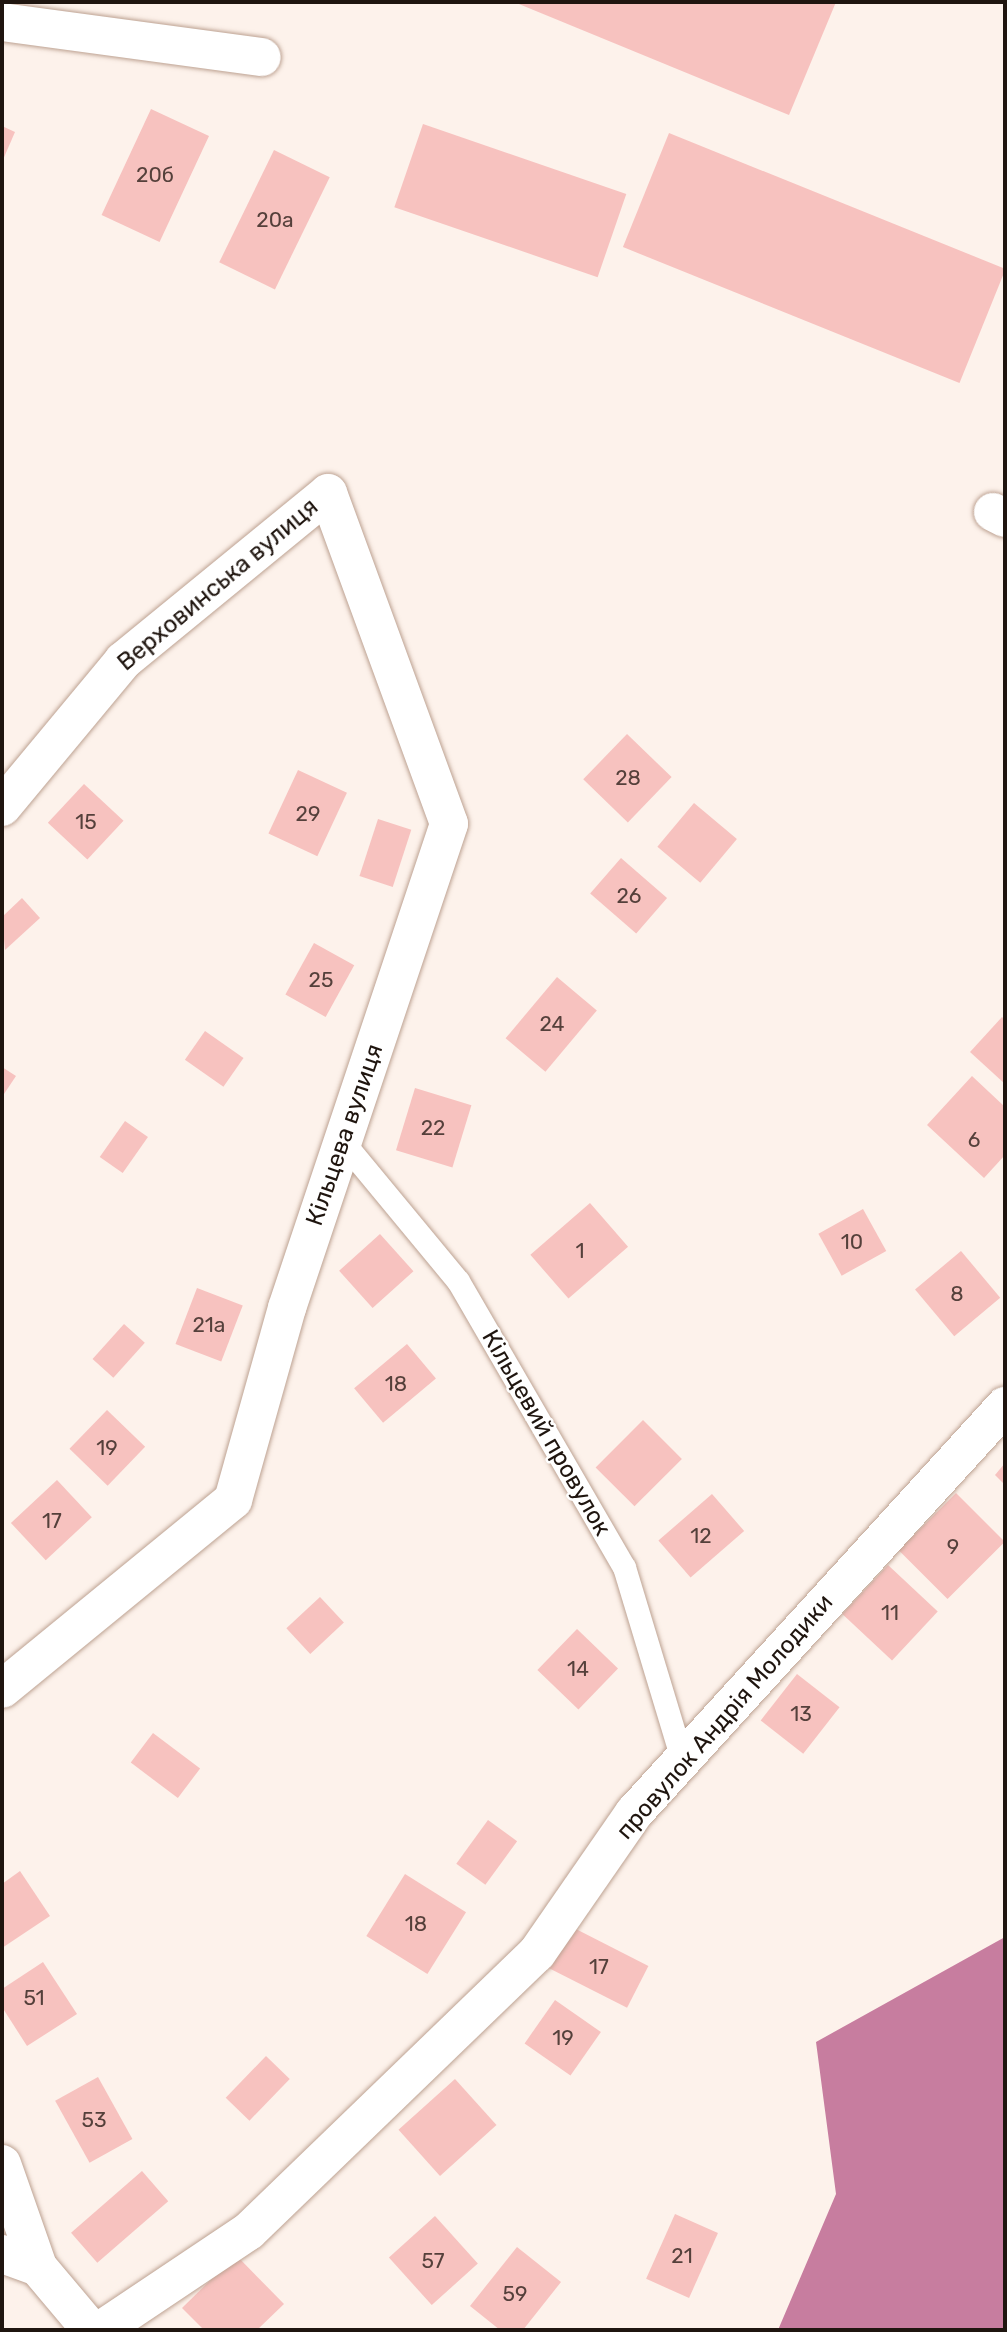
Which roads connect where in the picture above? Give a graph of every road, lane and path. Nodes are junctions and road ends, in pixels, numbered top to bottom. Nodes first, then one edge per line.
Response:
1 (2, 22) edge
2 (262, 57) dead end
3 (328, 493) joint
4 (2, 807) edge
5 (343, 1142) junction
6 (1005, 1406) edge
7 (2, 1689) edge
8 (682, 1759) junction
9 (2, 2164) edge
10 (2, 2254) edge
11 (37, 2267) junction
12 (92, 2330) edge
13 (101, 2330) edge

1 - 2 street
3 - 4 street, Верховинська вулиця
3 - 5 street, Кільцева вулиця
5 - 7 street, Кільцева вулиця
5 - 8 lane, Кільцевий провулок
6 - 8 street, провулок Андрія Молодики
8 - 13 street, провулок Андрія Молодики
9 - 11 street
10 - 11 street
11 - 12 street

